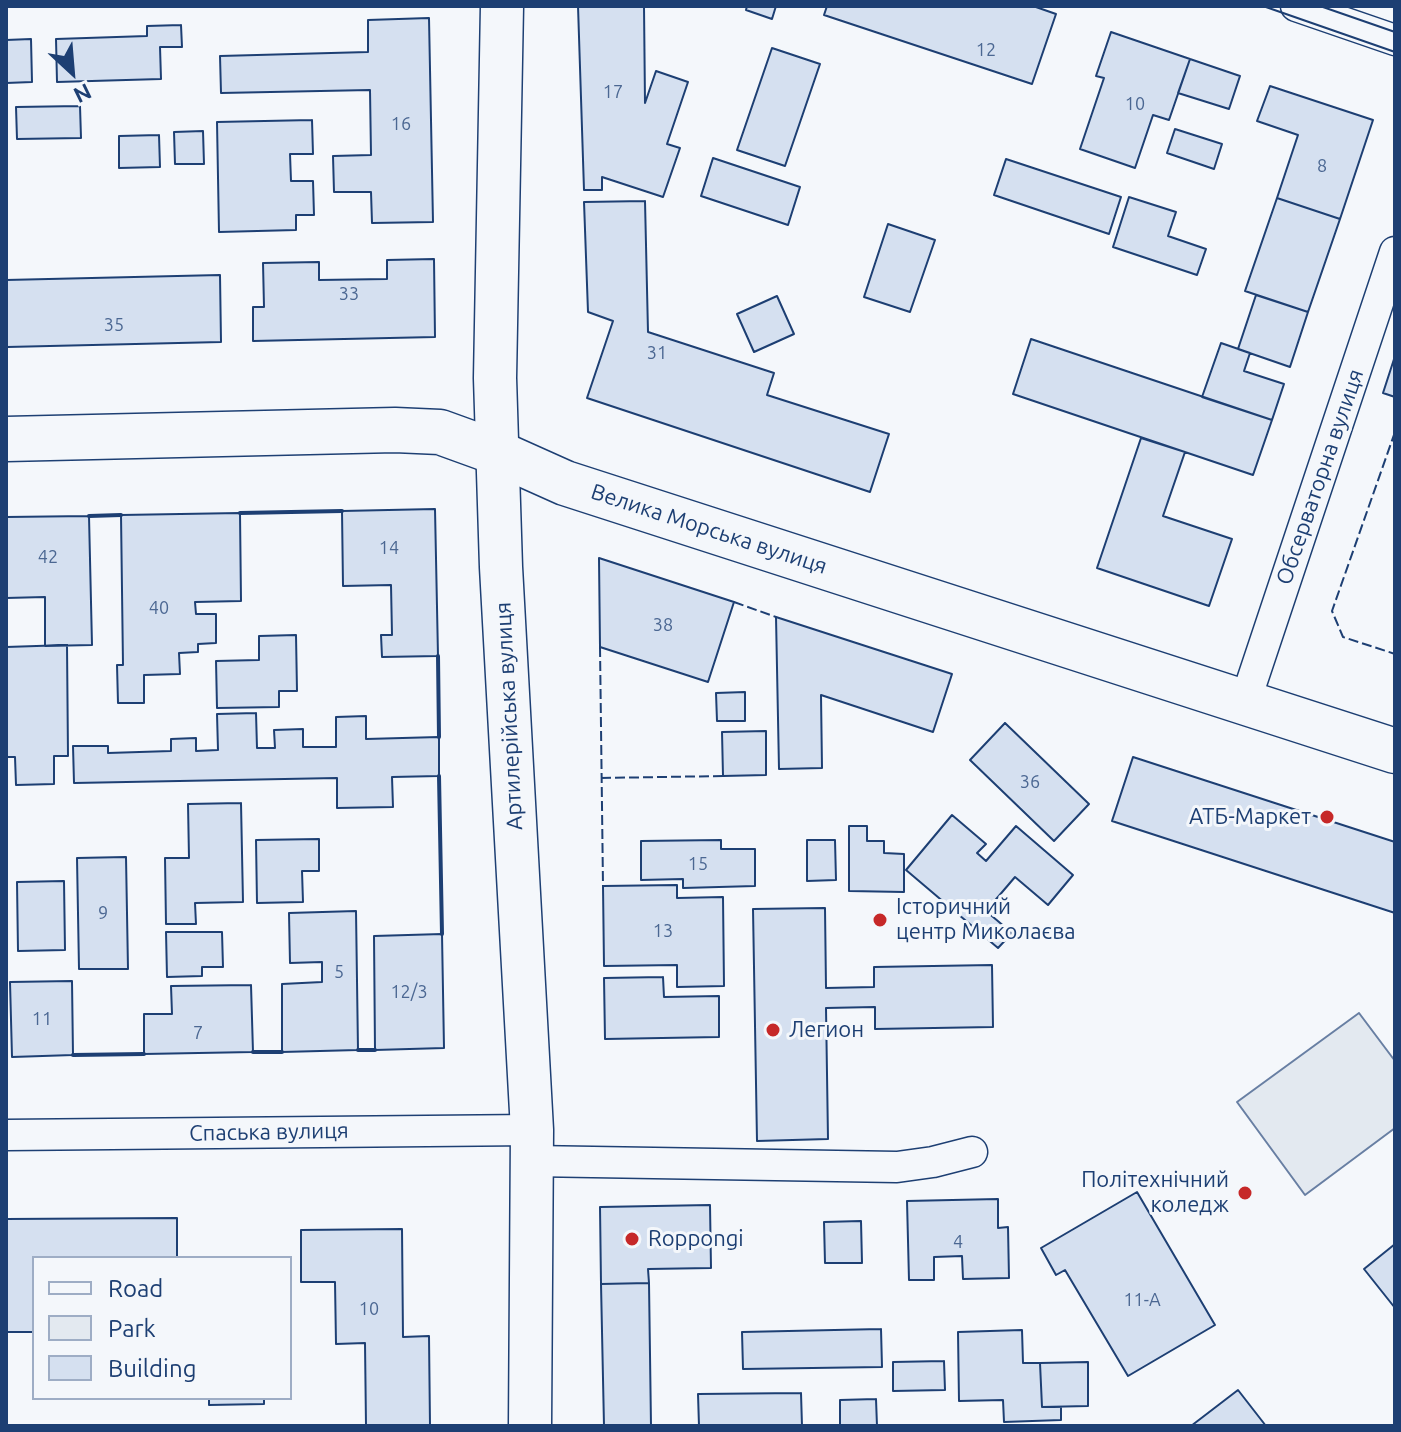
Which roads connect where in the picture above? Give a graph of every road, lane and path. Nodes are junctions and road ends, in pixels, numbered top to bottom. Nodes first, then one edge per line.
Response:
1 (502, 6) edge
2 (1296, 6) edge
3 (1395, 40) edge
4 (1395, 252) edge
5 (6, 439) edge
6 (498, 453) junction
7 (1245, 702) junction
8 (1395, 751) edge
9 (6, 1135) edge
10 (532, 1145) junction
11 (972, 1152) dead end
12 (530, 1426) edge

1 - 6 street, Артилерійська вулиця
2 - 3 street
4 - 7 street, Обсерваторна вулиця
5 - 6 highway, Велика Морська вулиця
6 - 7 highway, Велика Морська вулиця
6 - 10 street, Артилерійська вулиця
7 - 8 highway, Велика Морська вулиця
9 - 10 street, Спаська вулиця
10 - 11 street, Спаська вулиця
10 - 12 street, Артилерійська вулиця

